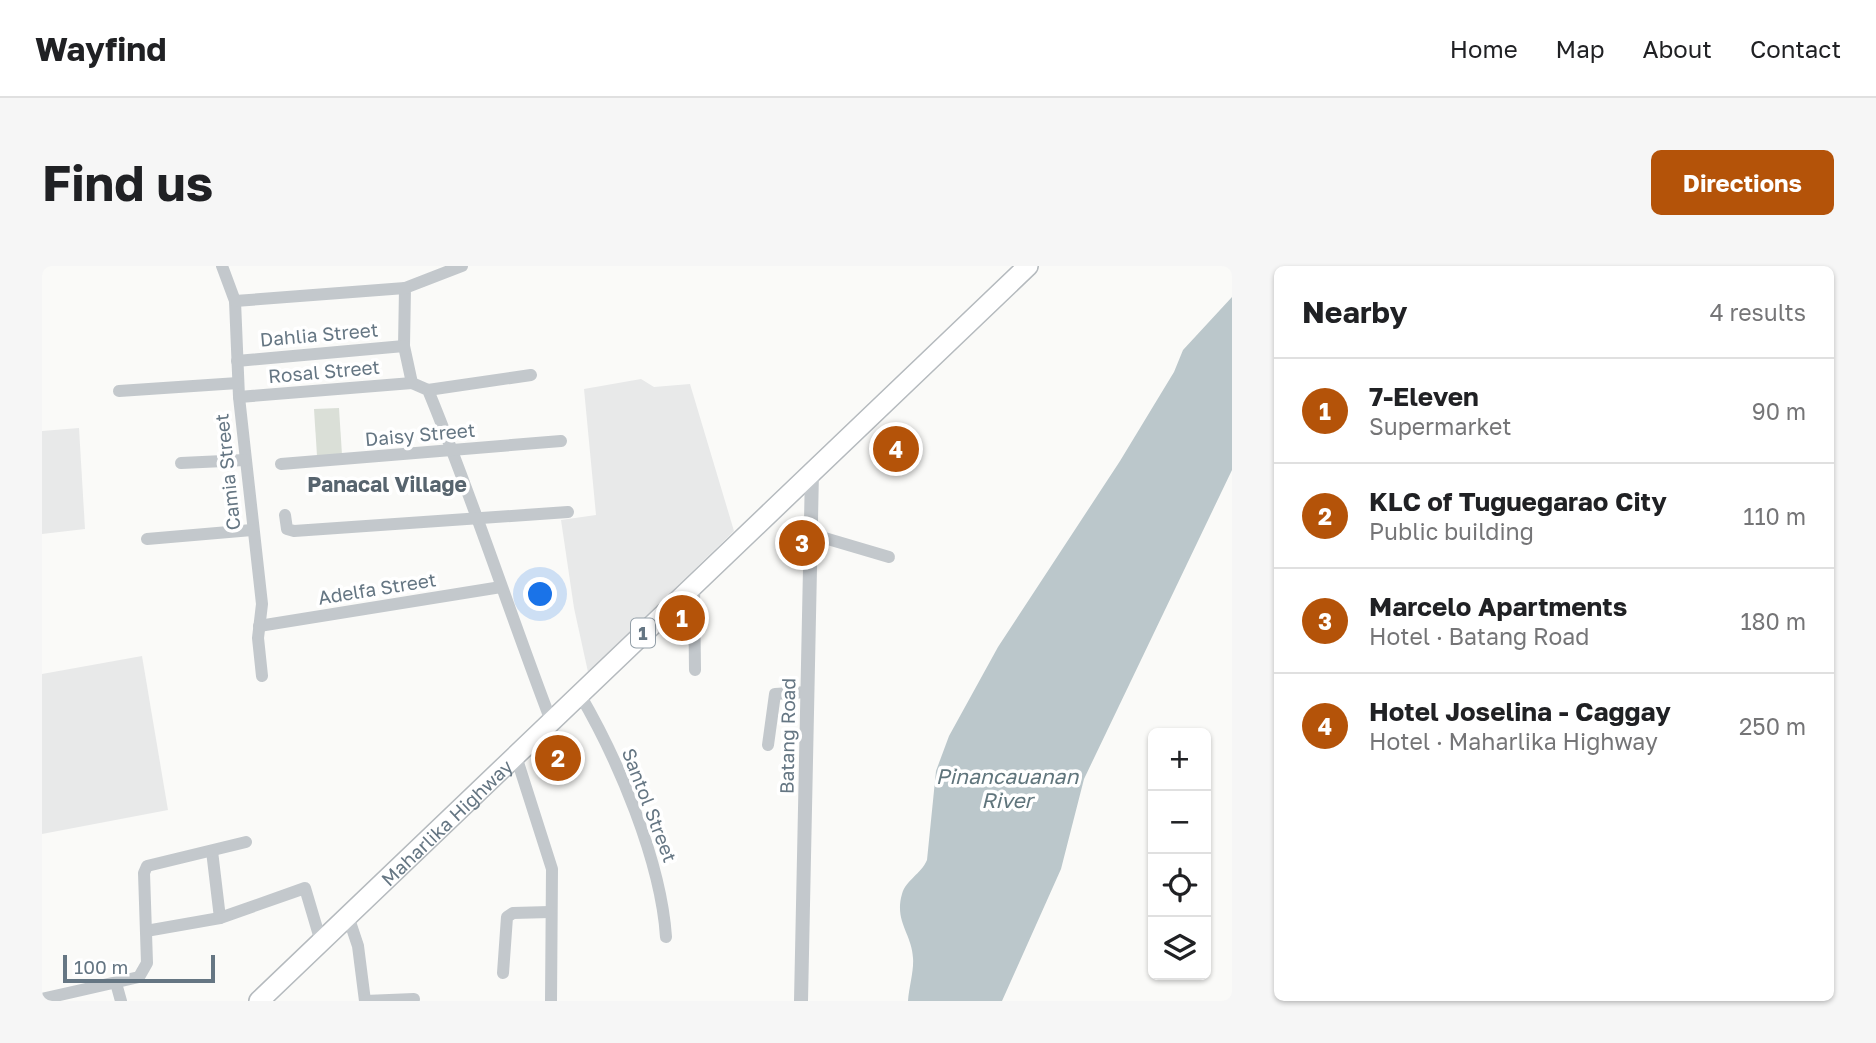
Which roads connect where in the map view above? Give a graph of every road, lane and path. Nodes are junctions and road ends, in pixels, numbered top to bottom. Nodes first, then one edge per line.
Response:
1 (222, 266) edge
2 (462, 266) edge
3 (1028, 266) edge
4 (405, 288) junction
5 (234, 300) junction
6 (404, 346) junction
7 (237, 361) junction
8 (531, 375) dead end
9 (238, 383) junction
10 (412, 383) junction
11 (428, 390) junction
12 (119, 391) dead end
13 (239, 397) junction
14 (561, 441) dead end
15 (453, 452) junction
16 (244, 460) junction
17 (181, 463) dead end
18 (281, 464) dead end
19 (812, 472) junction
20 (568, 512) dead end
21 (479, 517) junction
22 (286, 522) dead end
23 (252, 530) junction
24 (811, 534) junction
25 (147, 539) dead end
26 (889, 557) dead end
27 (694, 585) junction
28 (501, 587) junction
29 (259, 626) junction
30 (695, 670) dead end
31 (262, 676) dead end
32 (807, 692) junction
33 (579, 693) junction
34 (551, 721) junction
35 (768, 745) dead end
36 (515, 753) junction
37 (246, 842) dead end
38 (212, 851) junction
39 (550, 912) junction
40 (348, 916) junction
41 (220, 918) junction
42 (146, 931) junction
43 (666, 937) dead end
44 (321, 942) junction
45 (503, 973) dead end
46 (116, 983) junction
47 (42, 999) edge
48 (414, 999) dead end
49 (121, 1001) edge
50 (259, 1001) edge
51 (365, 1001) edge
52 (551, 1001) edge
53 (801, 1001) edge

1 - 5 street, Camia Street
2 - 4 street
3 - 19 main road, Maharlika Highway / 1
4 - 5 street
4 - 6 street
5 - 7 street, Camia Street
6 - 7 street, Dahlia Street
6 - 10 street
7 - 9 street, Camia Street
8 - 11 street
9 - 12 street
9 - 13 street, Camia Street
10 - 11 street
10 - 13 street, Rosal Street
11 - 15 street
13 - 16 street, Camia Street
14 - 15 street, Daisy Street
15 - 18 street, Daisy Street
15 - 21 street
16 - 17 street
16 - 23 street, Camia Street
19 - 24 street, Batang Road
19 - 27 main road, Maharlika Highway / 1
20 - 21 street
21 - 22 street
21 - 28 street
23 - 25 street
23 - 29 street, Camia Street
24 - 26 street
24 - 32 street, Batang Road
27 - 30 street
27 - 33 main road, Maharlika Highway / 1
28 - 29 street, Adelfa Street
28 - 34 street
29 - 31 street, Camia Street
32 - 35 street
32 - 53 street, Batang Road
33 - 34 main road, Maharlika Highway / 1
33 - 43 street, Santol Street
34 - 36 main road, Maharlika Highway / 1
36 - 39 street
36 - 40 main road, Maharlika Highway / 1
37 - 38 street
38 - 41 street
38 - 42 street
39 - 45 street
39 - 52 street
40 - 44 main road, Maharlika Highway / 1
40 - 51 street
41 - 42 street
41 - 44 street
42 - 46 street
44 - 50 main road, Maharlika Highway / 1
46 - 47 street
46 - 49 street
48 - 51 street

